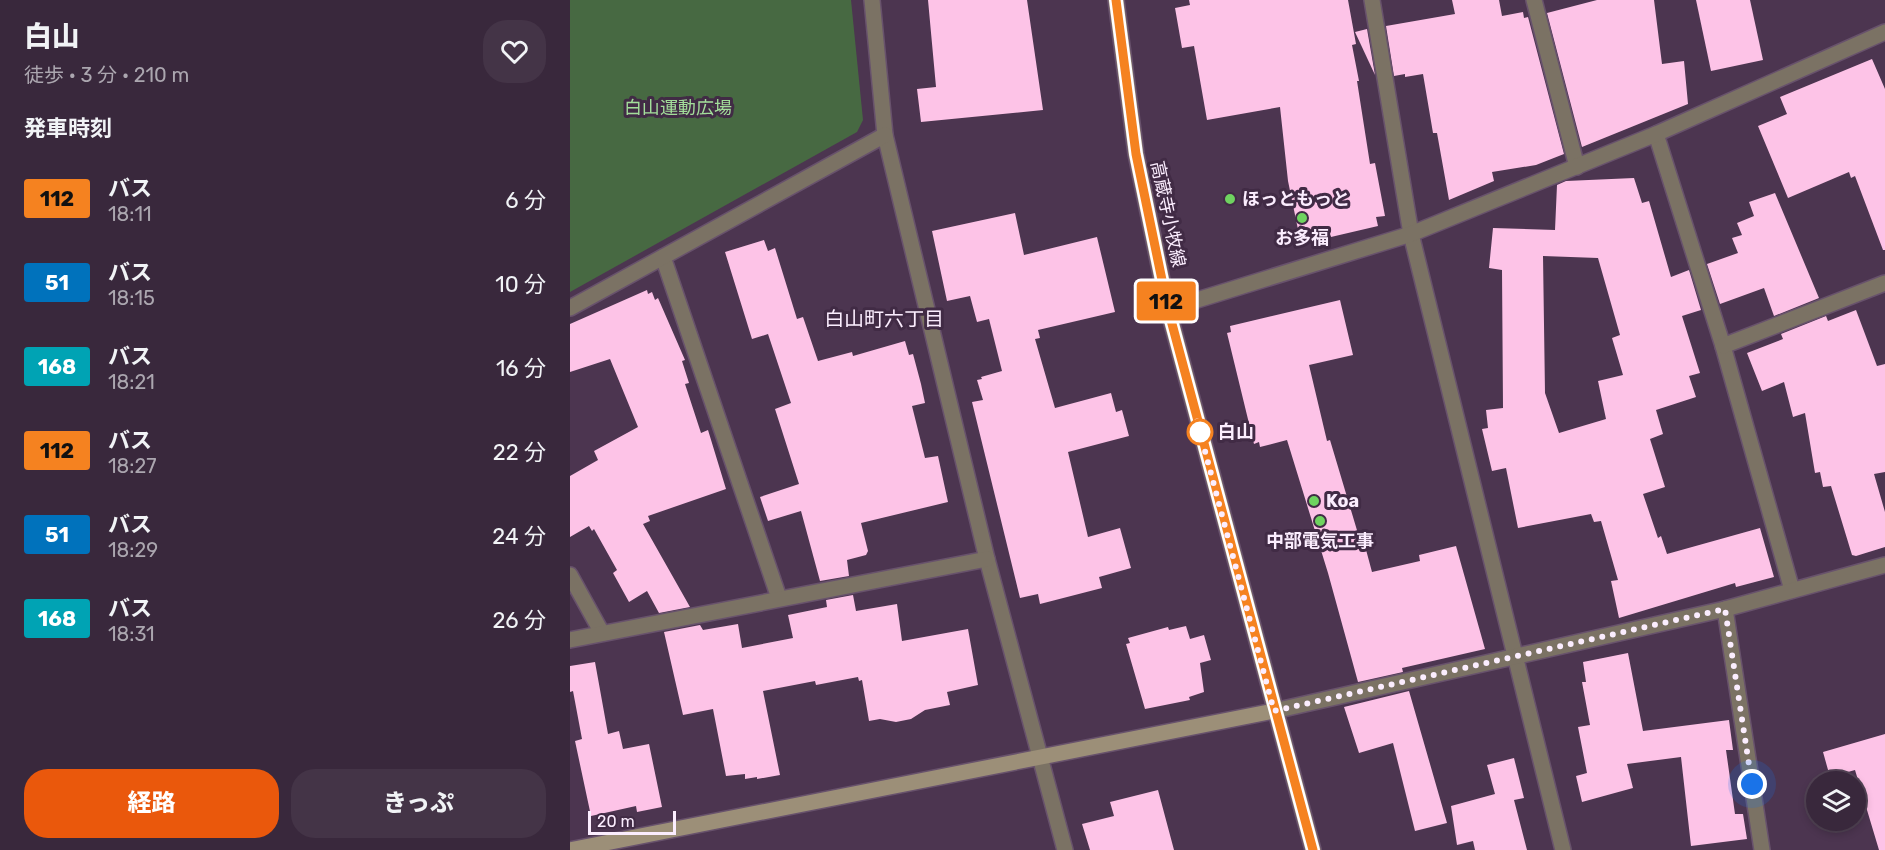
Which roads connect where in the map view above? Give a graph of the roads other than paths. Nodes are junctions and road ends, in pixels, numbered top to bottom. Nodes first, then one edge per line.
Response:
1 (872, 0) edge
2 (1116, 0) edge
3 (1372, 0) edge
4 (1534, 0) edge
5 (1885, 32) edge
6 (1656, 134) junction
7 (885, 135) junction
8 (1577, 167) junction
9 (1411, 234) junction
10 (663, 257) junction
11 (1885, 283) edge
12 (570, 308) edge
13 (1168, 309) junction
14 (1723, 346) junction
15 (987, 559) junction
16 (1885, 566) edge
17 (570, 574) edge
18 (1792, 590) junction
19 (779, 598) junction
20 (1725, 609) junction
21 (602, 633) junction
22 (570, 640) edge
23 (1515, 657) junction
24 (1274, 711) junction
25 (1040, 757) junction
26 (570, 850) edge
27 (1065, 850) edge
28 (1313, 850) edge
29 (1563, 850) edge
30 (1762, 850) edge

1 - 7 street
2 - 13 main road, 高蔵寺小牧線
3 - 9 street
4 - 8 street
5 - 6 street
6 - 8 street
6 - 14 street
7 - 10 street
7 - 15 street
8 - 9 street
9 - 13 street
9 - 23 street
10 - 12 street
10 - 19 street
11 - 14 street
13 - 24 main road, 高蔵寺小牧線
14 - 18 street
15 - 19 street
15 - 25 street
16 - 18 street
17 - 21 street
18 - 20 street
19 - 21 street
20 - 23 street
20 - 30 street
21 - 22 street
23 - 24 street
23 - 29 street
24 - 25 main road
24 - 28 main road, 高蔵寺小牧線
25 - 26 main road
25 - 27 street

